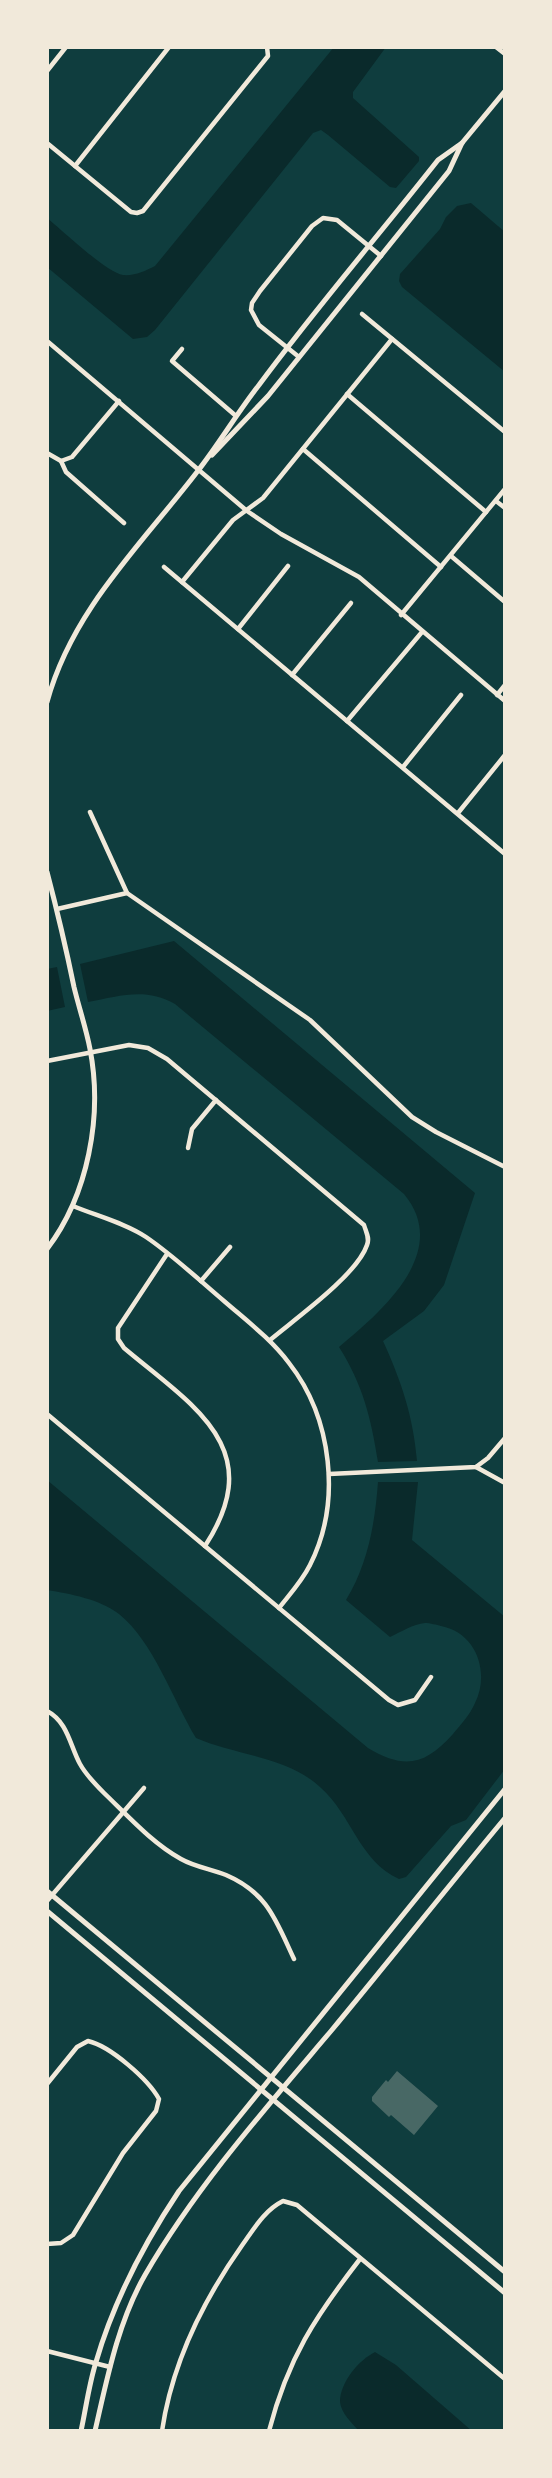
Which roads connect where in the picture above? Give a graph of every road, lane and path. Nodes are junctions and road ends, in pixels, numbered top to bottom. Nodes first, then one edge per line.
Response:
1 (66, 47) edge
2 (169, 47) edge
3 (496, 47) edge
4 (268, 48) edge
5 (505, 54) edge
6 (47, 71) edge
7 (505, 91) edge
8 (47, 143) edge
9 (463, 143) junction
10 (75, 166) junction
11 (370, 247) junction
12 (381, 256) junction
13 (362, 314) dead end
14 (391, 340) junction
15 (47, 341) edge
16 (288, 348) junction
17 (182, 349) dead end
18 (299, 357) junction
19 (347, 394) junction
20 (119, 401) junction
21 (236, 416) junction
22 (505, 432) edge
23 (303, 449) junction
24 (47, 453) edge
25 (61, 461) junction
26 (198, 470) junction
27 (505, 489) edge
28 (495, 500) junction
29 (505, 508) edge
30 (247, 511) junction
31 (486, 512) junction
32 (124, 523) dead end
33 (451, 556) junction
34 (288, 566) dead end
35 (441, 567) junction
36 (164, 568) dead end
37 (182, 582) junction
38 (505, 602) edge
39 (351, 603) dead end
40 (401, 614) junction
41 (238, 629) junction
42 (422, 632) junction
43 (292, 675) junction
44 (505, 685) edge
45 (461, 695) dead end
46 (497, 695) junction
47 (505, 701) edge
48 (47, 702) edge
49 (347, 721) junction
50 (505, 755) edge
51 (403, 767) junction
52 (90, 812) dead end
53 (458, 813) junction
54 (505, 853) edge
55 (47, 872) edge
56 (127, 893) junction
57 (57, 909) junction
58 (90, 1051) junction
59 (47, 1061) edge
60 (216, 1100) junction
61 (188, 1148) dead end
62 (505, 1167) edge
63 (73, 1206) junction
64 (230, 1247) dead end
65 (47, 1249) edge
66 (167, 1254) junction
67 (201, 1281) junction
68 (270, 1340) junction
69 (47, 1414) edge
70 (505, 1438) edge
71 (476, 1467) junction
72 (329, 1474) junction
73 (505, 1483) edge
74 (205, 1546) junction
75 (279, 1608) junction
76 (431, 1677) dead end
77 (47, 1711) edge
78 (144, 1788) dead end
79 (505, 1789) edge
80 (123, 1811) junction
81 (505, 1818) edge
82 (50, 1893) edge
83 (47, 1901) edge
84 (47, 1911) edge
85 (294, 1959) dead end
86 (270, 2078) junction
87 (47, 2084) edge
88 (283, 2088) junction
89 (261, 2090) junction
90 (273, 2100) junction
91 (47, 2244) edge
92 (360, 2259) junction
93 (505, 2272) edge
94 (505, 2293) edge
95 (47, 2351) edge
96 (95, 2364) junction
97 (110, 2367) junction
98 (505, 2379) edge
99 (270, 2430) edge
100 (81, 2431) edge
101 (95, 2431) edge
102 (162, 2431) edge

1 - 6 street
2 - 10 street
3 - 5 street
4 - 10 street
7 - 9 main road
8 - 10 street
9 - 11 main road
9 - 12 main road
11 - 12 street
11 - 16 main road
11 - 16 street
12 - 18 main road
13 - 14 street
14 - 19 street
14 - 22 street
15 - 20 street
16 - 18 street
16 - 21 main road
17 - 21 street
18 - 26 main road
19 - 23 street
19 - 31 street
20 - 25 street
20 - 26 street
21 - 26 main road
23 - 30 street
23 - 35 street
24 - 25 street
25 - 32 street
26 - 30 street
26 - 48 main road
27 - 28 street
28 - 29 street
28 - 31 street
30 - 37 street
30 - 40 street
31 - 33 street
33 - 35 street
33 - 38 street
34 - 41 street
35 - 40 street
36 - 37 street
37 - 41 street
39 - 43 street
40 - 42 street
41 - 43 street
42 - 46 street
42 - 49 street
43 - 49 street
44 - 46 street
45 - 51 street
46 - 47 street
49 - 51 street
50 - 53 street
51 - 53 street
52 - 56 street
53 - 54 street
55 - 57 main road
56 - 57 street
56 - 62 street
57 - 58 main road
58 - 59 street
58 - 60 street
58 - 63 main road
60 - 61 street
60 - 68 street
63 - 65 main road
63 - 66 street
64 - 67 street
66 - 67 street
66 - 74 street
67 - 68 street
68 - 72 street
69 - 74 street
70 - 71 street
71 - 72 street
71 - 73 street
72 - 75 street
74 - 75 street
75 - 76 street
77 - 80 street
78 - 80 street
79 - 86 main road
80 - 82 street
80 - 85 street
81 - 88 main road
82 - 83 street
82 - 86 main road
84 - 89 main road
86 - 88 main road
86 - 89 main road
87 - 91 street
88 - 90 main road
88 - 93 main road
89 - 90 main road
89 - 96 main road
90 - 94 main road
90 - 97 main road
92 - 98 street
92 - 99 street
92 - 102 street
95 - 96 street
96 - 97 street
96 - 100 main road
97 - 101 main road

